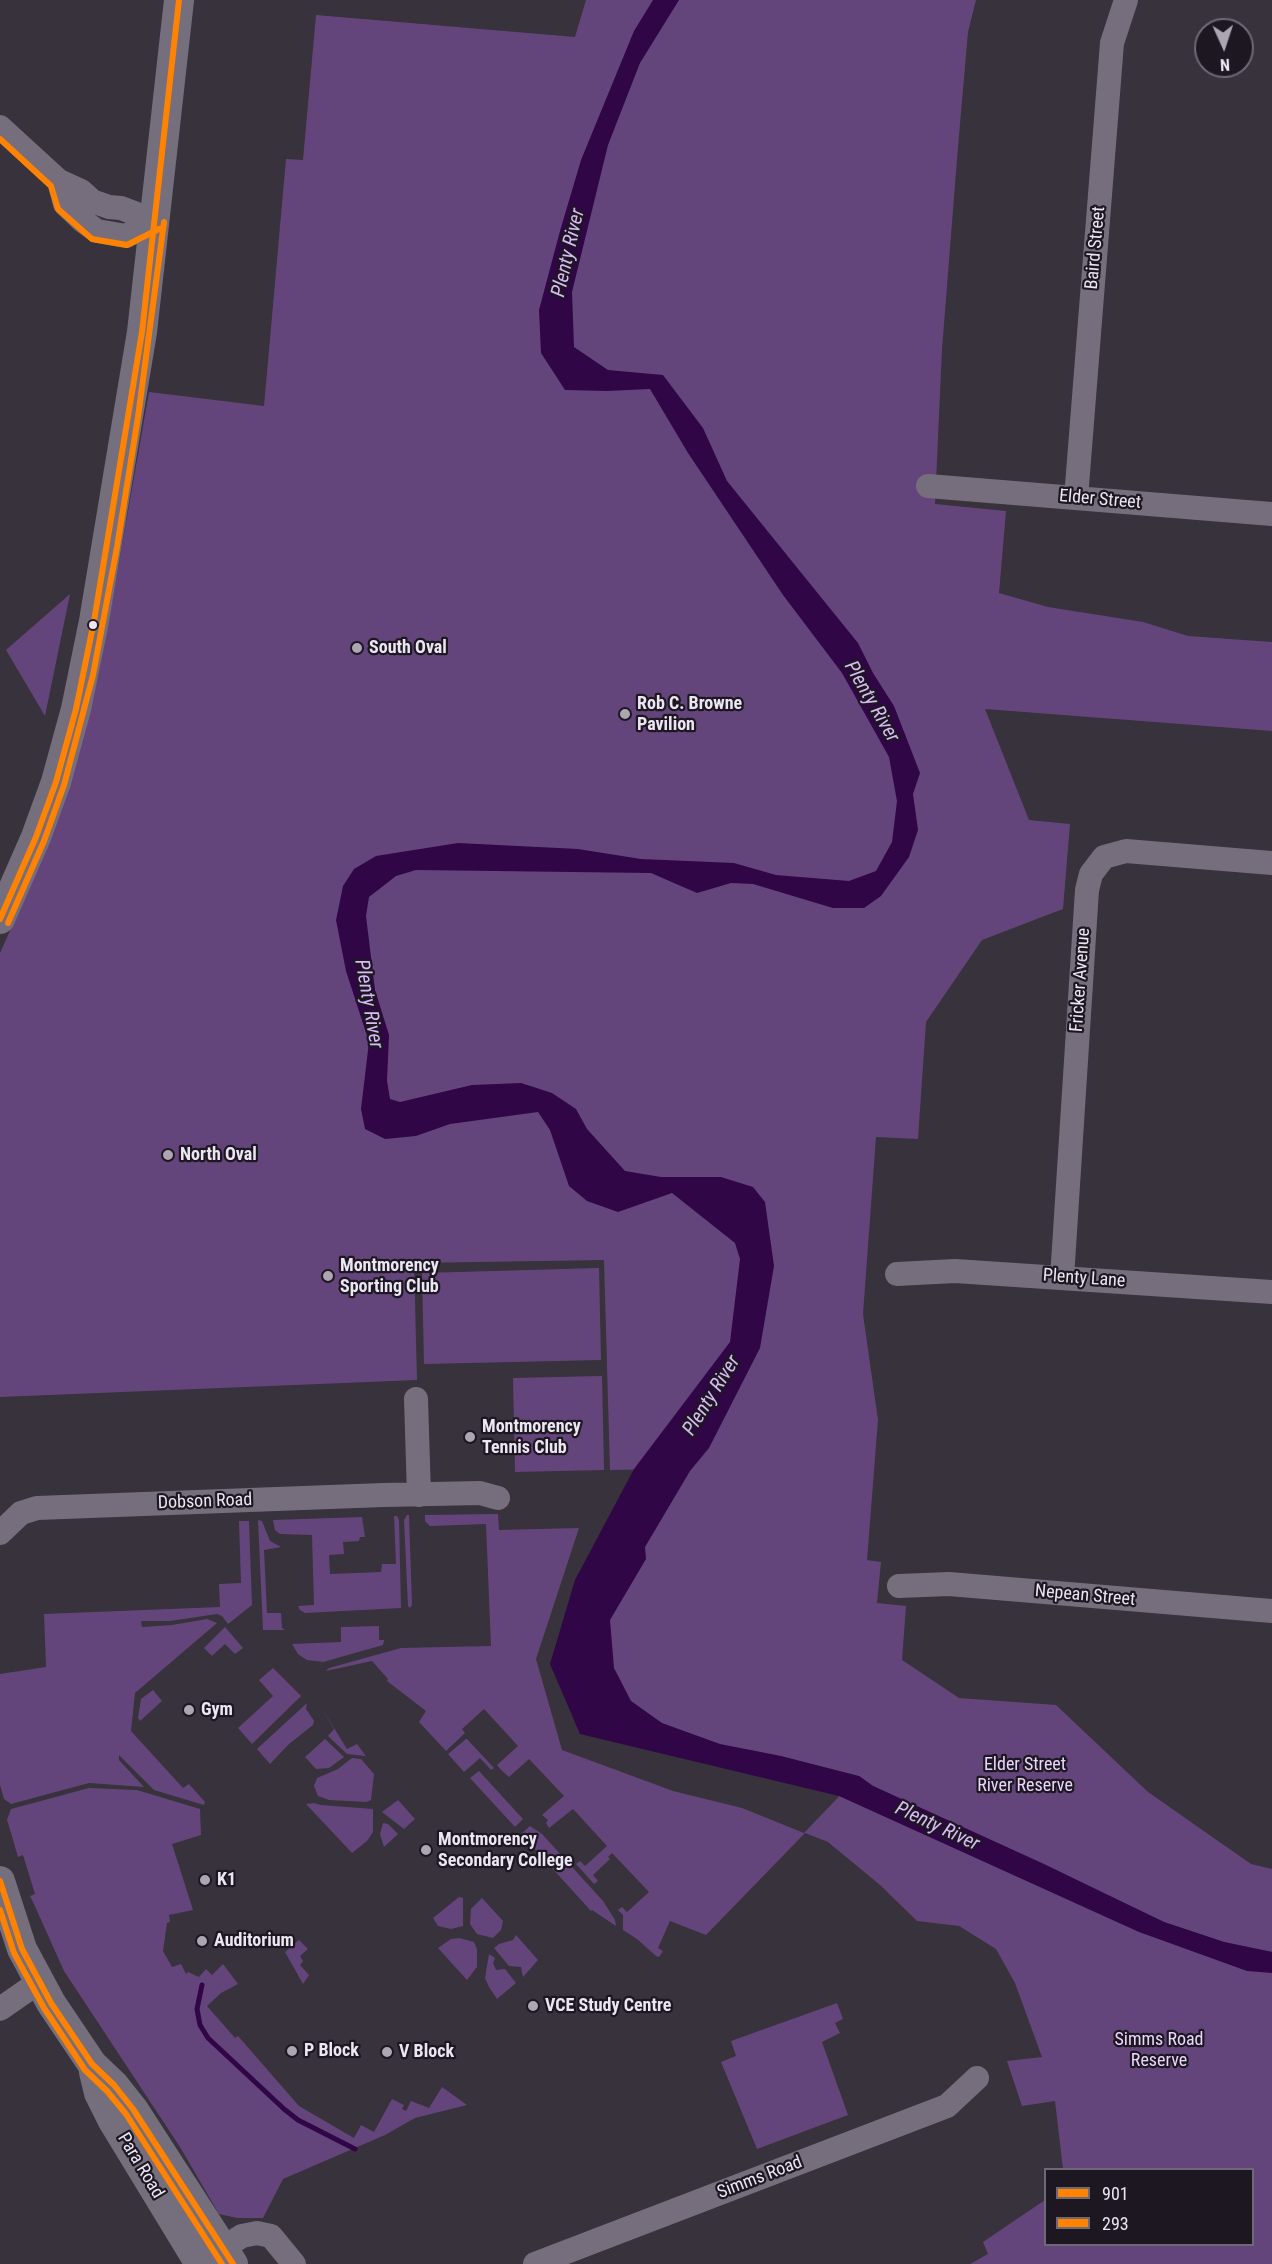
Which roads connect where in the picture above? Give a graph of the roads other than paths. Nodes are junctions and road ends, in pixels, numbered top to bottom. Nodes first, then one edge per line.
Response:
1 (179, 0) edge
2 (1126, 0) edge
3 (0, 127) edge
4 (155, 221) junction
5 (928, 486) dead end
6 (1076, 498) junction
7 (1272, 514) edge
8 (1272, 863) edge
9 (0, 919) edge
10 (897, 1274) dead end
11 (1062, 1278) junction
12 (1272, 1292) edge
13 (416, 1399) dead end
14 (419, 1495) junction
15 (498, 1498) dead end
16 (0, 1533) edge
17 (899, 1586) dead end
18 (1272, 1611) edge
19 (0, 1881) edge
20 (39, 1982) junction
21 (0, 2008) edge
22 (977, 2078) dead end
23 (214, 2259) edge
24 (294, 2264) edge
25 (535, 2264) edge

1 - 4 main road
2 - 6 street, Baird Street
3 - 4 street
4 - 9 main road
5 - 6 street, Elder Street
6 - 7 street, Elder Street
8 - 11 street, Fricker Avenue
10 - 11 street, Plenty Lane
11 - 12 street, Plenty Lane
13 - 14 street
14 - 15 street, Dobson Road
14 - 16 street, Dobson Road
17 - 18 street, Nepean Street
19 - 20 main road, Para Road
20 - 21 street
20 - 23 main road, Para Road
22 - 25 street, Simms Road
23 - 24 street

